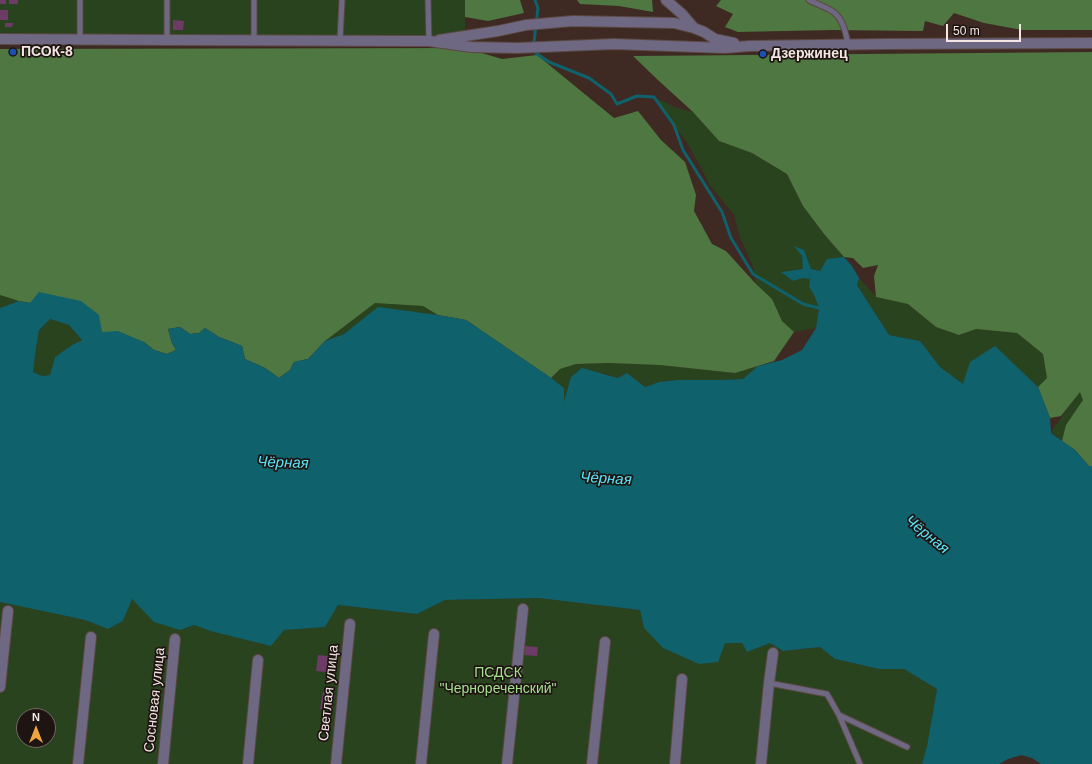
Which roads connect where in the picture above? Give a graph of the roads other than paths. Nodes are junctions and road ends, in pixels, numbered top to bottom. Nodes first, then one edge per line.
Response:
1 (80, 0) edge
2 (167, 0) edge
3 (254, 0) edge
4 (342, 0) edge
5 (428, 0) edge
6 (666, 0) edge
7 (809, 0) edge
8 (694, 28) junction
9 (0, 39) edge
10 (80, 39) junction
11 (167, 40) junction
12 (340, 40) junction
13 (254, 41) junction
14 (429, 41) junction
15 (1092, 43) edge
16 (848, 45) junction
17 (749, 46) junction
18 (522, 609) dead end
19 (8, 612) dead end
20 (350, 624) dead end
21 (434, 634) dead end
22 (91, 637) dead end
23 (175, 639) dead end
24 (605, 642) dead end
25 (773, 653) dead end
26 (258, 660) dead end
27 (682, 679) dead end
28 (769, 683) junction
29 (0, 687) edge
30 (839, 715) junction
31 (907, 747) dead end
32 (78, 764) edge
33 (163, 764) edge
34 (248, 764) edge
35 (336, 764) edge
36 (421, 764) edge
37 (507, 764) edge
38 (592, 764) edge
39 (675, 764) edge
40 (761, 764) edge
41 (860, 764) edge

1 - 10 lane
2 - 11 lane
3 - 13 lane
4 - 12 lane
5 - 14 lane
6 - 8 street
7 - 16 lane
8 - 14 street
8 - 17 street
9 - 10 street
10 - 11 street
11 - 13 street
12 - 13 street
12 - 14 street
14 - 17 street
15 - 16 street
16 - 17 street
18 - 37 street
19 - 29 street
20 - 35 street, Светлая улица
21 - 36 street
22 - 32 street
23 - 33 street, Сосновая улица
24 - 38 street
25 - 28 street
26 - 34 street
27 - 39 street
28 - 30 lane
28 - 40 street
30 - 31 lane
30 - 41 lane

